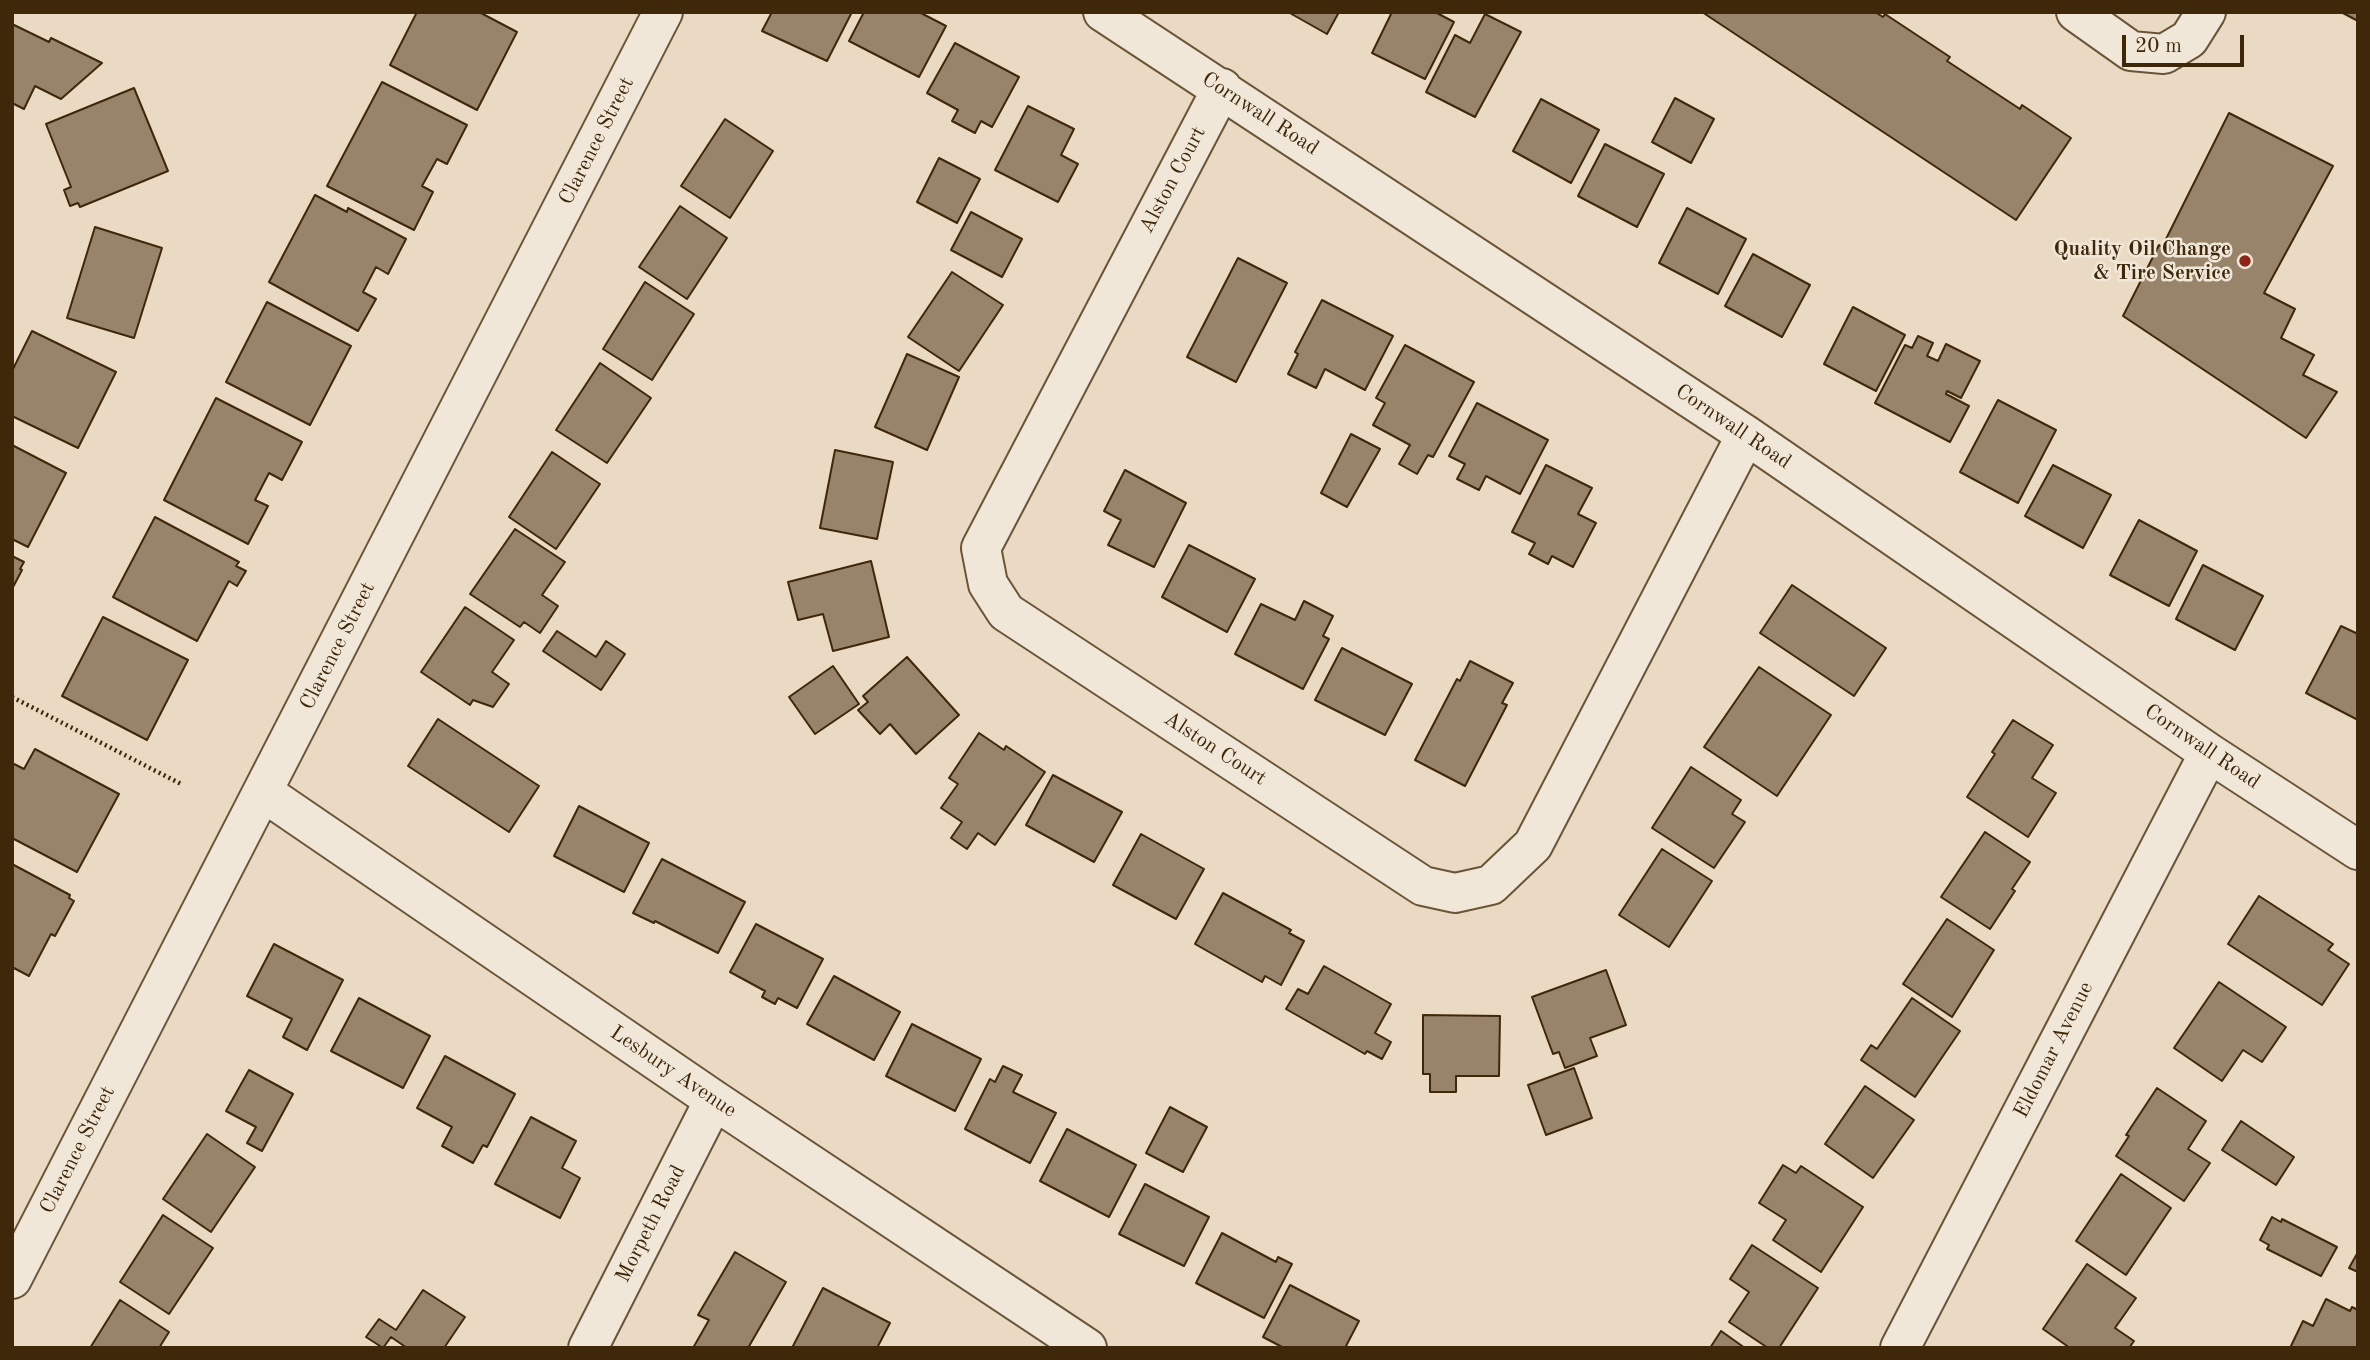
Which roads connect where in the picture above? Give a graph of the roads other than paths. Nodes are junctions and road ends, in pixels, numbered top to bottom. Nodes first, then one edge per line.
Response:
1 (663, 12) edge
2 (1104, 12) edge
3 (2076, 12) edge
4 (2206, 12) edge
5 (1222, 88) junction
6 (1746, 435) junction
7 (2208, 753) junction
8 (263, 792) junction
9 (2358, 850) edge
10 (714, 1100) junction
11 (12, 1279) edge
12 (588, 1348) edge
13 (1087, 1348) edge
14 (1900, 1348) edge

1 - 8 street, Clarence Street
2 - 5 street, Cornwall Road
3 - 4 street
5 - 6 street, Cornwall Road
5 - 6 street, Alston Court
6 - 7 street, Cornwall Road
7 - 9 street, Cornwall Road
7 - 14 street, Eldomar Avenue
8 - 10 street, Lesbury Avenue
8 - 11 street, Clarence Street
10 - 12 street, Morpeth Road
10 - 13 street, Lesbury Avenue

